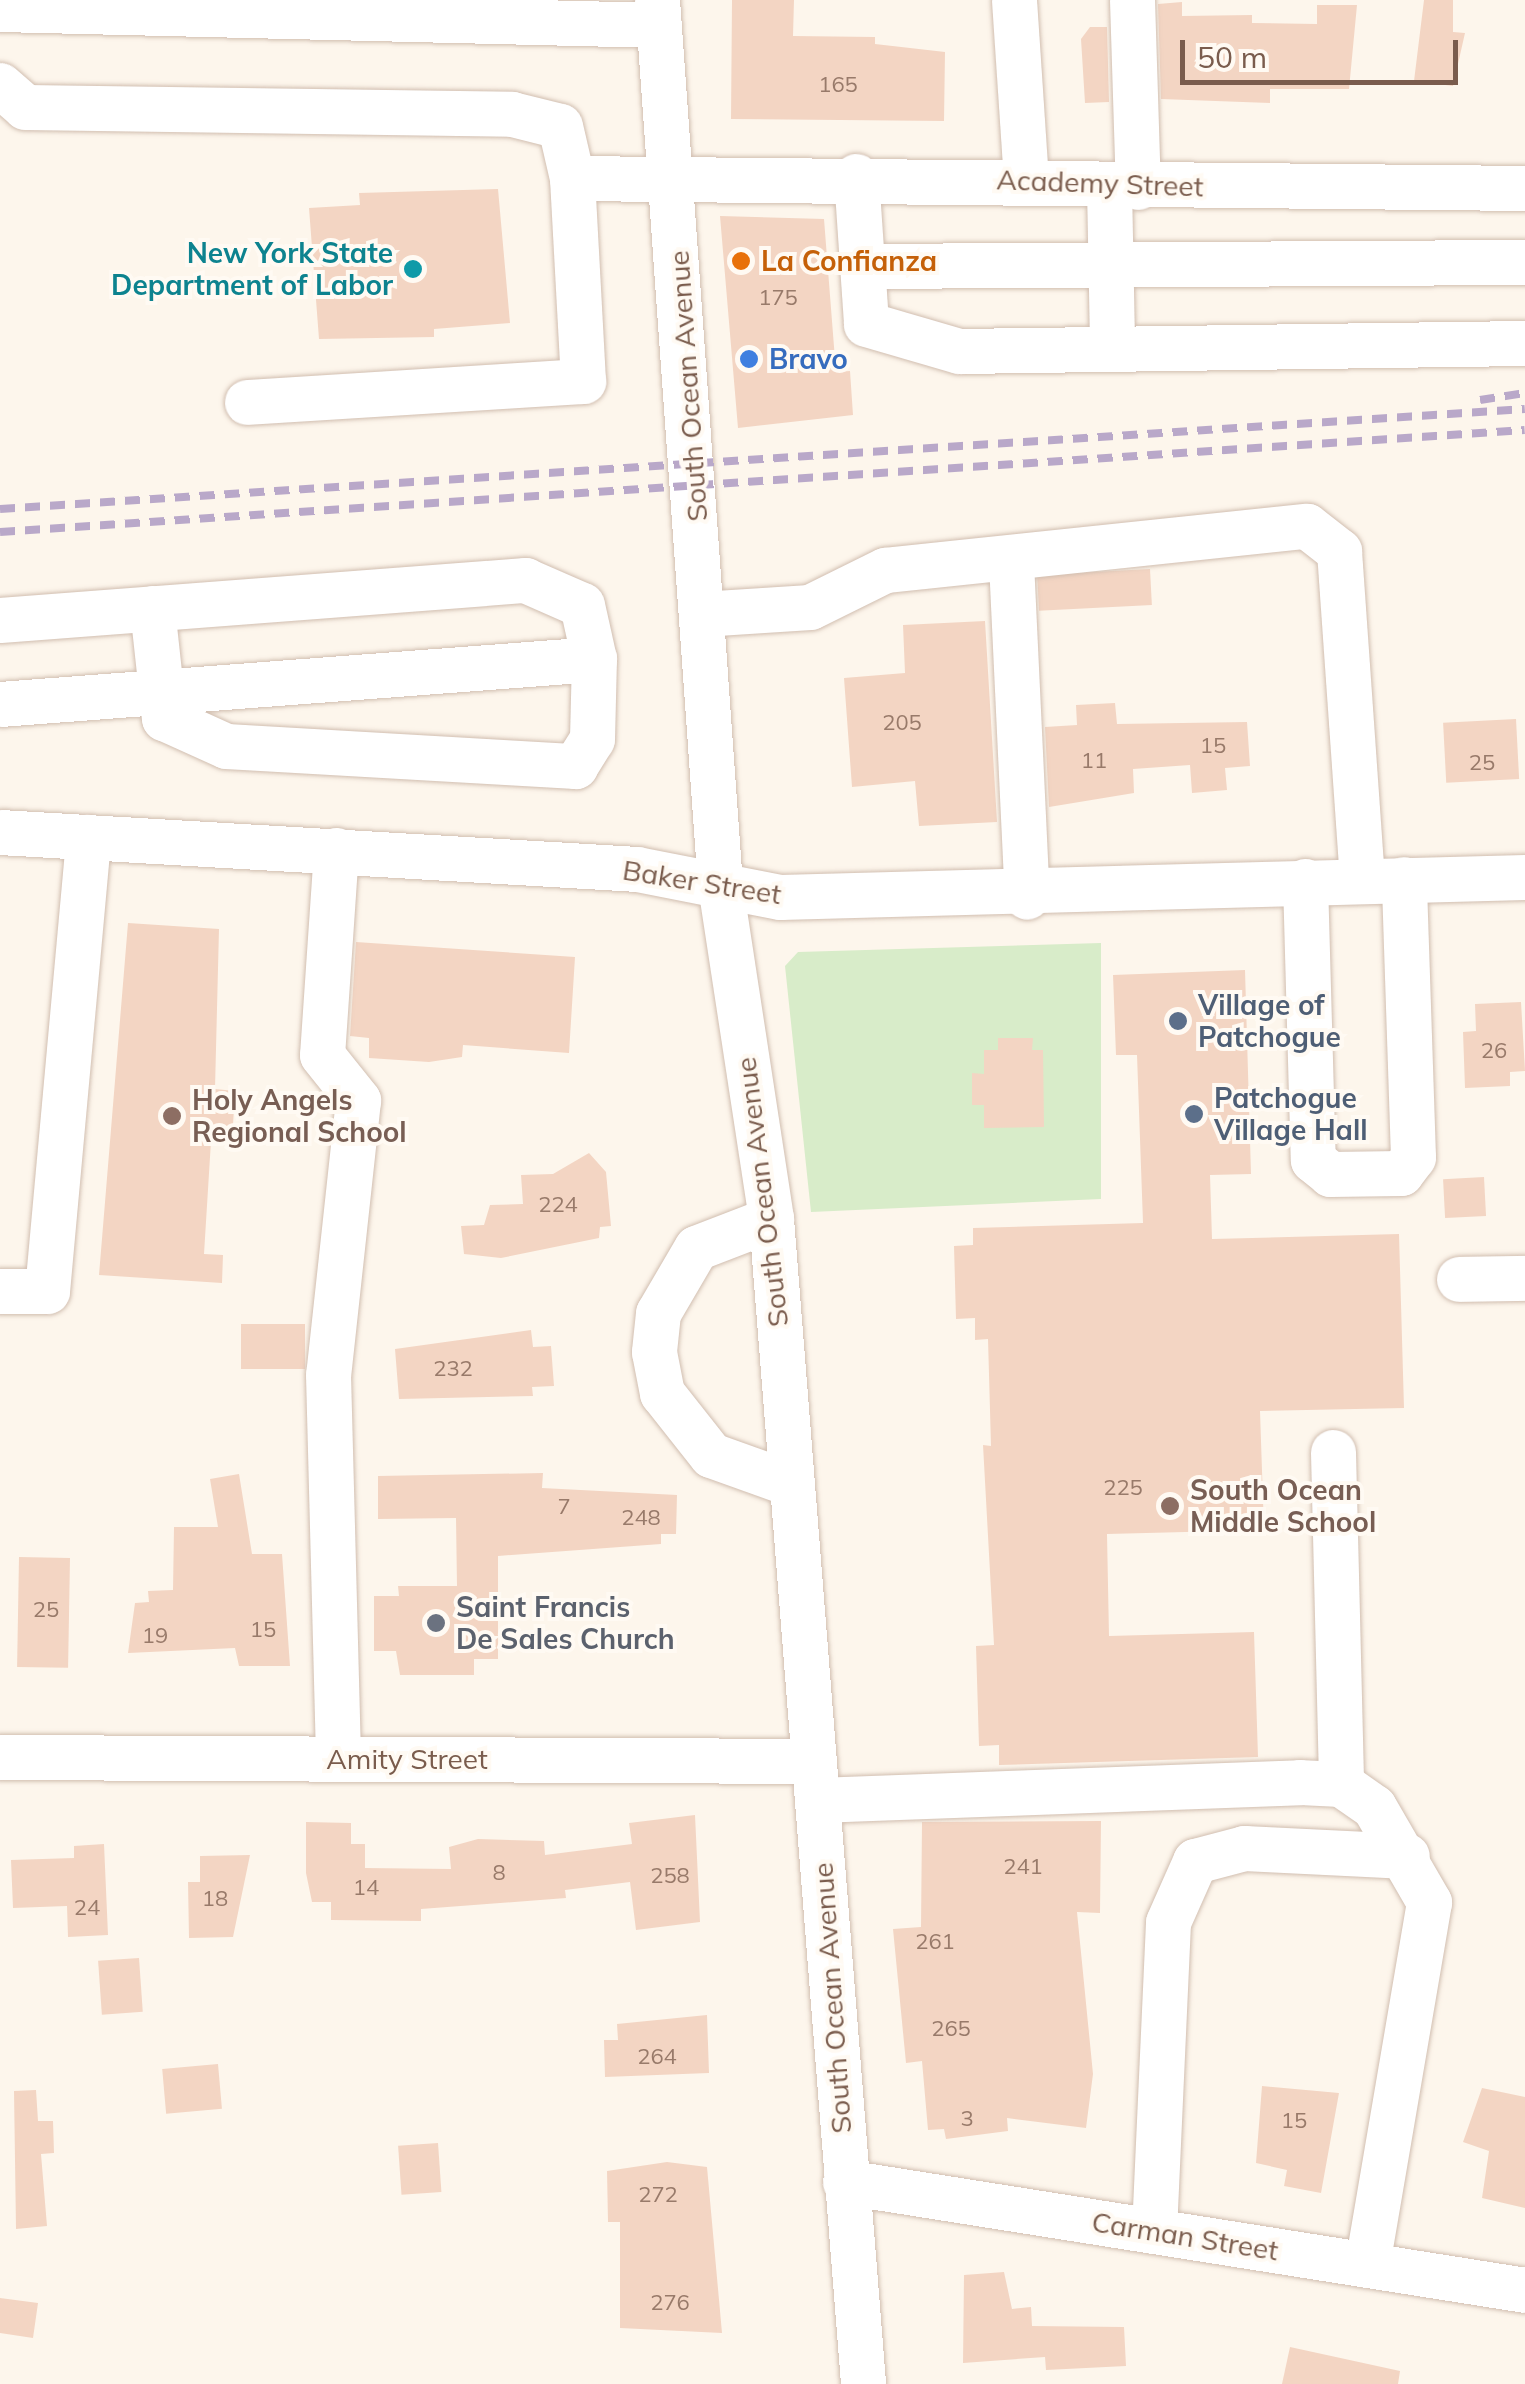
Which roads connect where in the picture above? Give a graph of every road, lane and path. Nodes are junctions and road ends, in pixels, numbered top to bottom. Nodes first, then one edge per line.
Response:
1 (1014, 0) edge
2 (1132, 0) edge
3 (0, 10) edge
4 (658, 12) edge
5 (0, 86) edge
6 (674, 173) junction
7 (856, 176) junction
8 (572, 178) junction
9 (1026, 180) junction
10 (1124, 187) junction
11 (1525, 188) edge
12 (1525, 262) edge
13 (1110, 263) junction
14 (862, 266) junction
15 (1525, 343) edge
16 (1112, 344) junction
17 (247, 402) dead end
18 (1012, 562) junction
19 (152, 608) junction
20 (701, 614) junction
21 (0, 620) edge
22 (594, 659) junction
23 (155, 692) junction
24 (0, 704) edge
25 (0, 832) edge
26 (88, 836) junction
27 (336, 850) junction
28 (1525, 876) edge
29 (1383, 880) junction
30 (1305, 882) junction
31 (720, 885) junction
32 (1027, 897) junction
33 (771, 1219) junction
34 (1525, 1278) edge
35 (1459, 1279) dead end
36 (0, 1291) edge
37 (1333, 1452) dead end
38 (792, 1484) junction
39 (0, 1757) edge
40 (338, 1758) junction
41 (815, 1780) junction
42 (1341, 1784) junction
43 (1407, 1856) junction
44 (845, 2182) junction
45 (1154, 2231) junction
46 (1367, 2265) junction
47 (1525, 2290) edge
48 (862, 2384) edge

1 - 9 street
2 - 10 street
3 - 4 street
4 - 6 street, South Ocean Avenue
5 - 8 street
6 - 7 street, Academy Street
6 - 8 street, Academy Street
6 - 20 street, South Ocean Avenue
7 - 9 street, Academy Street
7 - 14 street
8 - 17 street
9 - 10 street, Academy Street
10 - 11 street, Academy Street
10 - 13 street
12 - 13 street
13 - 14 street
13 - 16 street
14 - 16 street
15 - 16 street
18 - 20 street
18 - 29 street
18 - 32 street
19 - 21 street
19 - 22 street
19 - 23 street
20 - 31 street, South Ocean Avenue
22 - 23 street
22 - 23 street
23 - 24 street
25 - 26 street, Baker Street
26 - 27 street, Baker Street
26 - 36 street
27 - 31 street, Baker Street
27 - 40 street
28 - 29 street, Baker Street
29 - 30 street, Baker Street
29 - 30 street
30 - 32 street, Baker Street
31 - 32 street, Baker Street
31 - 33 street, South Ocean Avenue
33 - 38 street, South Ocean Avenue
33 - 38 street
34 - 35 street
37 - 42 street
38 - 41 street, South Ocean Avenue
39 - 40 street, Amity Street
40 - 41 street, Amity Street
41 - 42 street, Amity Street
41 - 44 street, South Ocean Avenue
42 - 43 street
43 - 45 street
43 - 46 street
44 - 45 street, Carman Street
44 - 48 street, South Ocean Avenue
45 - 46 street, Carman Street
46 - 47 street, Carman Street

